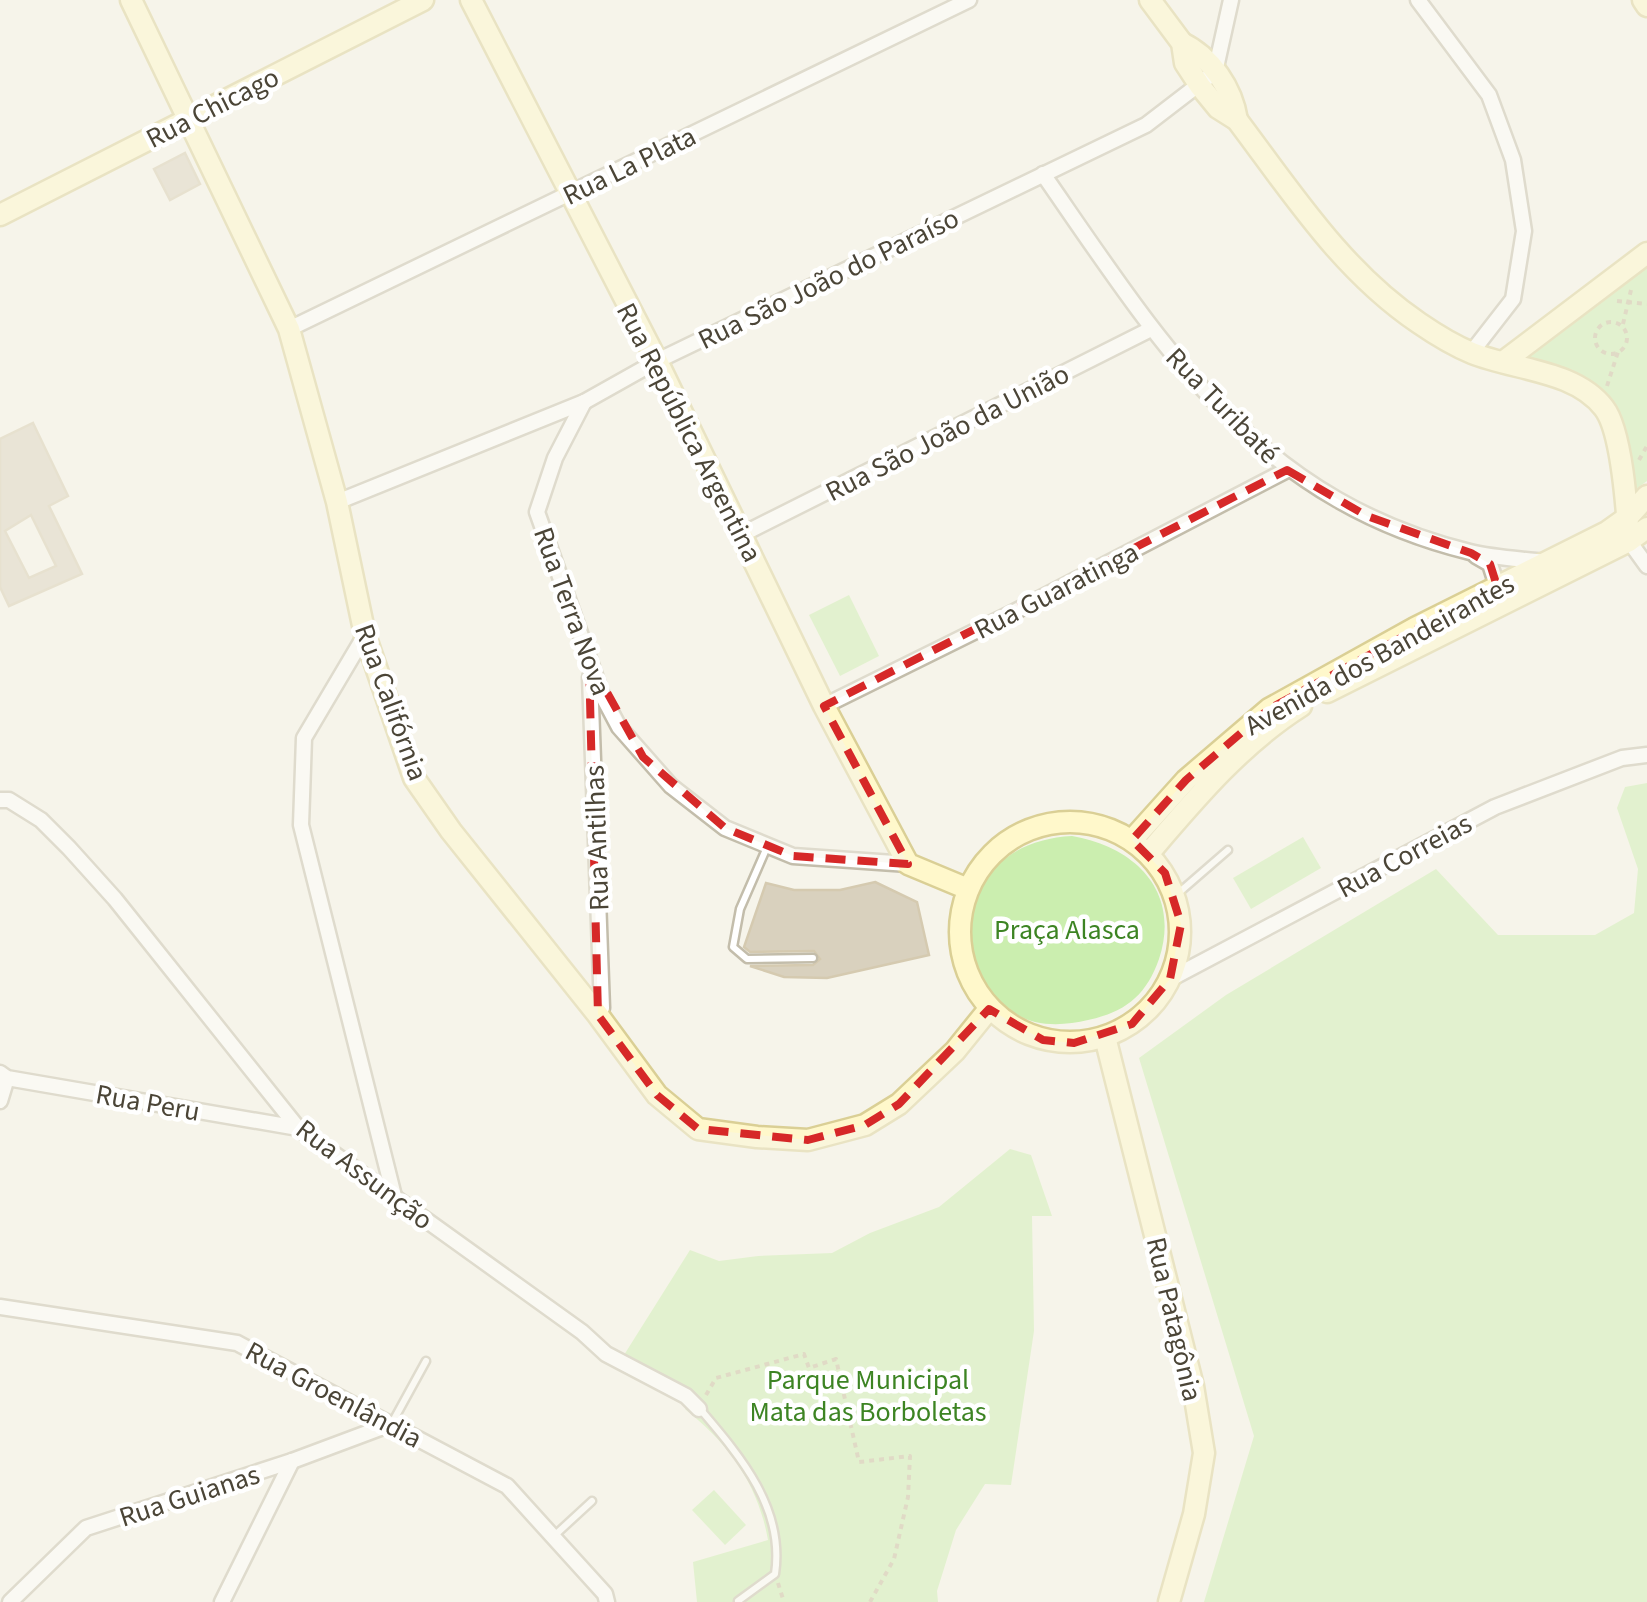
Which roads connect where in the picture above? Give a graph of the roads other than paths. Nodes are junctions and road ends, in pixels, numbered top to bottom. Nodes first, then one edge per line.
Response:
1 (131, 0) edge
2 (423, 0) edge
3 (471, 0) edge
4 (969, 0) edge
5 (1150, 0) edge
6 (1231, 0) edge
7 (1418, 0) edge
8 (1208, 79) junction
9 (190, 118) junction
10 (1043, 174) junction
11 (569, 194) junction
12 (0, 215) edge
13 (1647, 253) edge
14 (289, 329) junction
15 (1151, 329) junction
16 (1471, 353) junction
17 (656, 362) junction
18 (1503, 362) junction
19 (584, 402) junction
20 (1287, 470) junction
21 (1647, 496) edge
22 (337, 502) junction
23 (1628, 517) junction
24 (1647, 528) edge
25 (743, 534) junction
26 (1629, 541) junction
27 (1471, 553) junction
28 (1545, 562) junction
29 (1647, 566) edge
30 (1497, 586) junction
31 (365, 636) junction
32 (589, 660) junction
33 (824, 706) junction
34 (1647, 755) edge
35 (0, 800) edge
36 (1132, 840) junction
37 (768, 846) junction
38 (1228, 850) dead end
39 (1149, 854) junction
40 (908, 864) junction
41 (968, 889) junction
42 (1176, 896) junction
43 (813, 958) dead end
44 (1170, 979) junction
45 (990, 1009) junction
46 (598, 1015) junction
47 (1105, 1037) junction
48 (4, 1075) edge
49 (0, 1101) edge
50 (298, 1128) junction
51 (394, 1196) junction
52 (0, 1307) edge
53 (426, 1362) dead end
54 (699, 1408) joint
55 (391, 1424) junction
56 (292, 1462) junction
57 (592, 1501) dead end
58 (554, 1537) junction
59 (738, 1601) edge
60 (10, 1602) edge
61 (222, 1602) edge
62 (607, 1602) edge
63 (1169, 1602) edge

1 - 9 street, Rua Califórnia
2 - 9 street, Rua Chicago
3 - 11 street, Rua República Argentina
4 - 11 street, Rua La Plata
5 - 8 street
6 - 8 street
7 - 16 street
8 - 10 street, Rua São João do Paraíso
8 - 16 street
9 - 12 street, Rua Chicago
9 - 14 street, Rua Califórnia
10 - 15 street, Rua Turibaté
10 - 17 street, Rua São João do Paraíso
11 - 14 street, Rua La Plata
11 - 17 street, Rua República Argentina
13 - 18 street
14 - 22 street, Rua Califórnia
15 - 20 street, Rua Turibaté
15 - 25 street, Rua São João da União
16 - 18 street
17 - 19 street, Rua São João do Paraíso
17 - 25 street, Rua República Argentina
18 - 23 street
19 - 22 street, Rua São João do Paraíso
19 - 32 street, Rua Terra Nova
20 - 27 street, Rua Turibaté
20 - 33 street, Rua Guaratinga
21 - 23 street, Avenida dos Bandeirantes
22 - 31 street, Rua Califórnia
23 - 26 street
23 - 28 street, Avenida dos Bandeirantes
24 - 26 street, Avenida dos Bandeirantes
25 - 33 street, Rua República Argentina
26 - 29 street
26 - 39 street, Avenida dos Bandeirantes
27 - 28 street, Rua Turibaté
27 - 30 street
28 - 30 street, Avenida dos Bandeirantes
30 - 36 street, Avenida dos Bandeirantes
31 - 46 street, Rua Califórnia
31 - 51 street
32 - 37 street, Rua Terra Nova
32 - 46 street, Rua Antilhas
33 - 40 street, Rua República Argentina
34 - 44 street, Rua Correias
35 - 50 street, Rua Assunção
36 - 39 street
36 - 41 street
37 - 40 street, Rua Terra Nova
37 - 43 lane
38 - 42 lane
39 - 42 street
40 - 41 street, Rua Terra Nova
41 - 45 street
42 - 44 street
44 - 47 street
45 - 46 street, Rua Califórnia
45 - 47 street
47 - 63 street, Rua Patagônia
48 - 49 street
48 - 50 street, Rua Peru
50 - 51 street, Rua Assunção
51 - 54 street, Rua Assunção
52 - 55 street, Rua Groenlândia
53 - 55 lane
54 - 59 lane
55 - 56 street, Rua Guianas
55 - 58 street, Rua Groenlândia
56 - 60 street, Rua Guianas
56 - 61 street
57 - 58 lane
58 - 62 street, Rua Groenlândia

